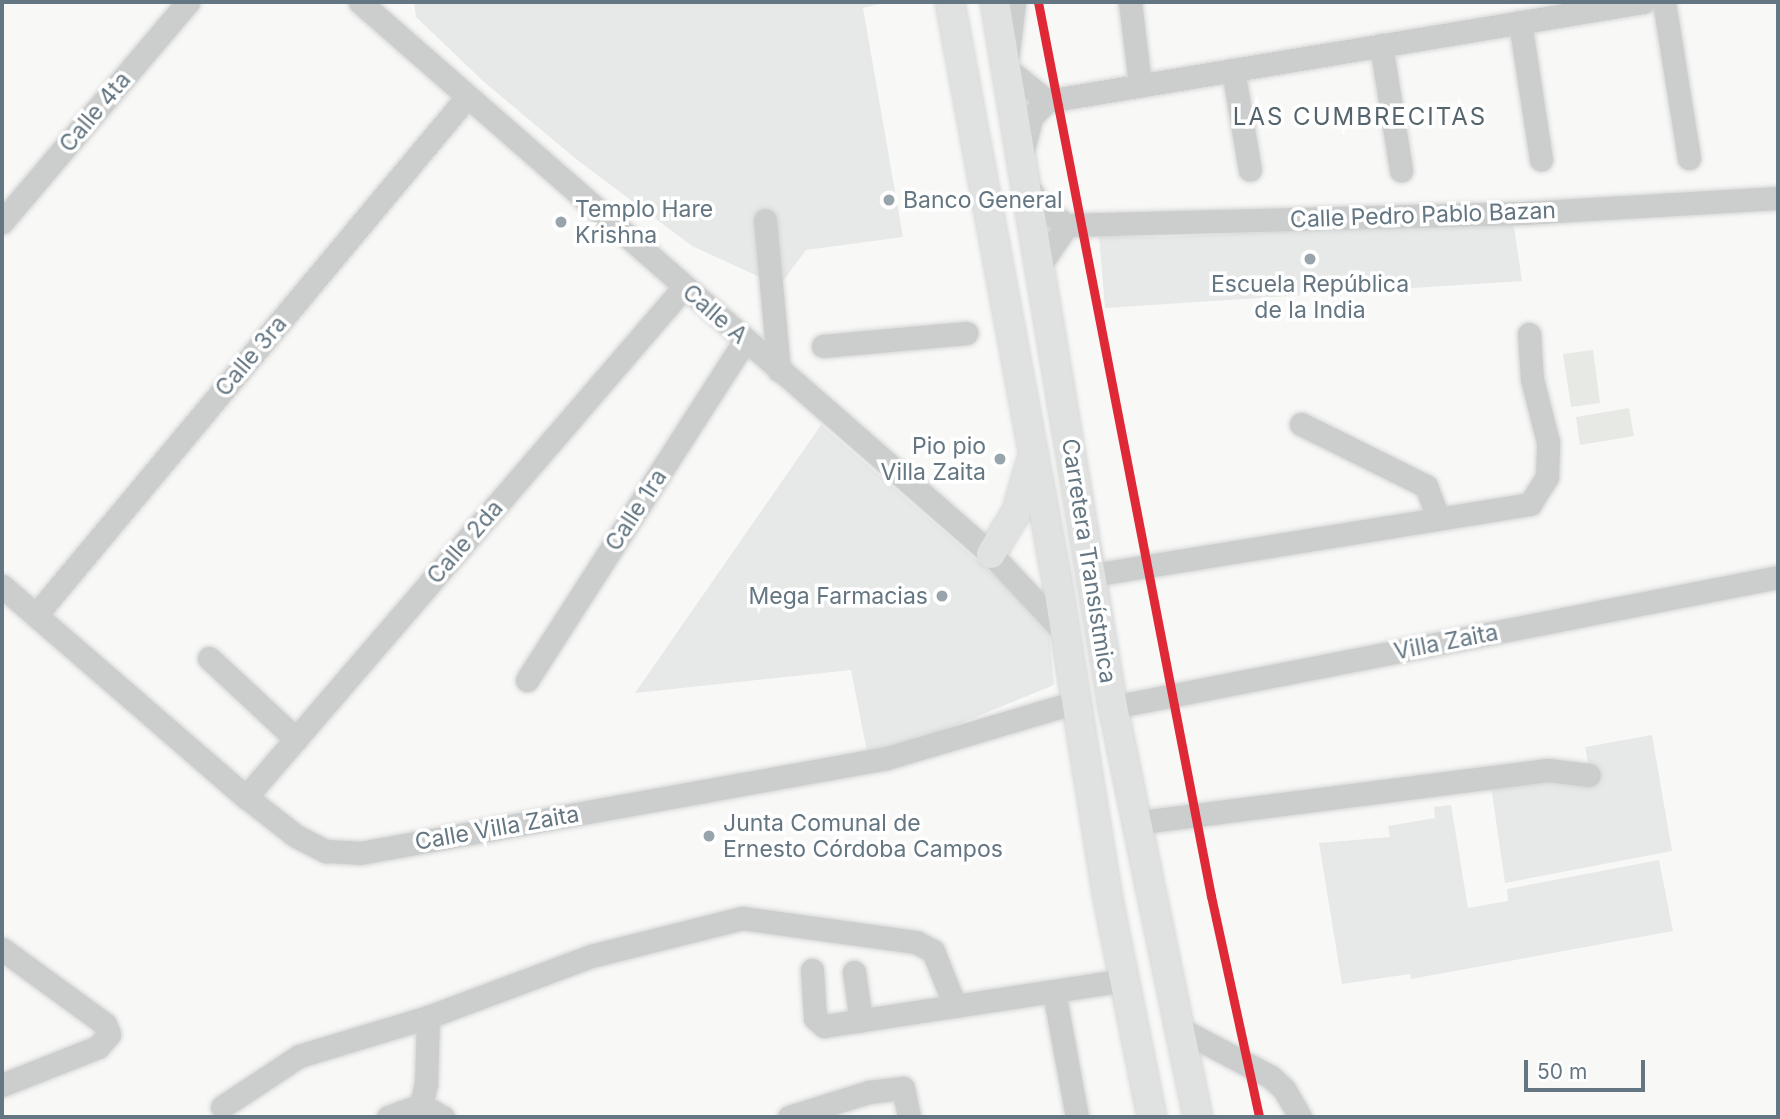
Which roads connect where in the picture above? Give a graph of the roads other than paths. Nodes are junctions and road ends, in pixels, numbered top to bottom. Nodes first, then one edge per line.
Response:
1 (188, 2) edge
2 (360, 2) edge
3 (950, 2) edge
4 (995, 2) edge
5 (1014, 2) edge
6 (1130, 2) edge
7 (1643, 2) edge
8 (1664, 2) edge
9 (1520, 22) junction
10 (1381, 45) junction
11 (1006, 68) junction
12 (1233, 70) junction
13 (1140, 85) junction
14 (467, 97) junction
15 (1047, 101) junction
16 (1022, 155) junction
17 (1689, 158) dead end
18 (1541, 159) dead end
19 (1250, 170) dead end
20 (1401, 170) dead end
21 (1027, 185) junction
22 (1778, 198) edge
23 (765, 220) dead end
24 (2, 222) edge
25 (1067, 225) junction
26 (1039, 266) junction
27 (684, 287) junction
28 (966, 333) dead end
29 (1529, 334) dead end
30 (745, 340) junction
31 (823, 346) dead end
32 (779, 370) junction
33 (1301, 424) dead end
34 (1032, 459) junction
35 (1438, 517) junction
36 (991, 554) junction
37 (1092, 575) junction
38 (1778, 577) edge
39 (2, 586) edge
40 (36, 615) junction
41 (1064, 632) junction
42 (209, 658) dead end
43 (527, 680) dead end
44 (1076, 702) junction
45 (1113, 707) junction
46 (296, 739) junction
47 (1589, 775) dead end
48 (246, 797) junction
49 (1134, 823) junction
50 (2, 949) edge
51 (812, 970) dead end
52 (854, 972) dead end
53 (1125, 980) junction
54 (1055, 992) junction
55 (955, 1006) junction
56 (428, 1017) junction
57 (861, 1021) junction
58 (1180, 1029) junction
59 (2, 1084) edge
60 (421, 1105) junction
61 (222, 1107) dead end
62 (388, 1117) edge
63 (443, 1117) edge
64 (789, 1117) edge
65 (909, 1117) edge
66 (1077, 1117) edge
67 (1152, 1117) edge
68 (1198, 1117) edge
69 (1300, 1117) edge

1 - 24 street, Calle 4ta
2 - 14 street, Calle A
3 - 34 main road, Carretera Transístmica
4 - 11 main road, Carretera Transístmica
5 - 11 street
6 - 13 street
7 - 9 street
8 - 17 street
9 - 10 street
9 - 18 street
10 - 12 street
10 - 20 street
11 - 15 street
11 - 16 main road, Carretera Transístmica
12 - 13 street
12 - 19 street
13 - 15 street
14 - 27 street, Calle A
14 - 40 street, Calle 3ra
15 - 16 street
16 - 21 main road, Carretera Transístmica
21 - 25 street
21 - 26 main road, Carretera Transístmica
22 - 25 street, Calle Pedro Pablo Bazan
23 - 32 street
25 - 26 street
26 - 37 main road, Carretera Transístmica
27 - 30 street, Calle A
27 - 46 street, Calle 2da
28 - 31 street
29 - 35 street
30 - 32 street, Calle A
30 - 43 street, Calle 1ra
32 - 36 street, Calle A
33 - 35 street
34 - 36 main road
34 - 41 main road, Carretera Transístmica
35 - 37 street
36 - 41 street, Calle A
37 - 45 main road, Carretera Transístmica
38 - 45 street, Villa Zaita
39 - 40 street, Calle Villa Zaita
40 - 48 street, Calle Villa Zaita
41 - 44 main road, Carretera Transístmica
42 - 46 street
44 - 48 street, Calle Villa Zaita
44 - 53 main road, Carretera Transístmica
45 - 49 main road, Carretera Transístmica
46 - 48 street, Calle 2da
47 - 49 street
49 - 58 main road, Carretera Transístmica
50 - 59 street
51 - 57 street
52 - 57 street
53 - 54 street
53 - 67 main road, Carretera Transístmica
54 - 55 street
54 - 66 street
55 - 56 street
55 - 57 street
56 - 60 street
56 - 61 street
58 - 68 main road, Carretera Transístmica
58 - 69 street
60 - 62 street
60 - 63 street
64 - 65 street

